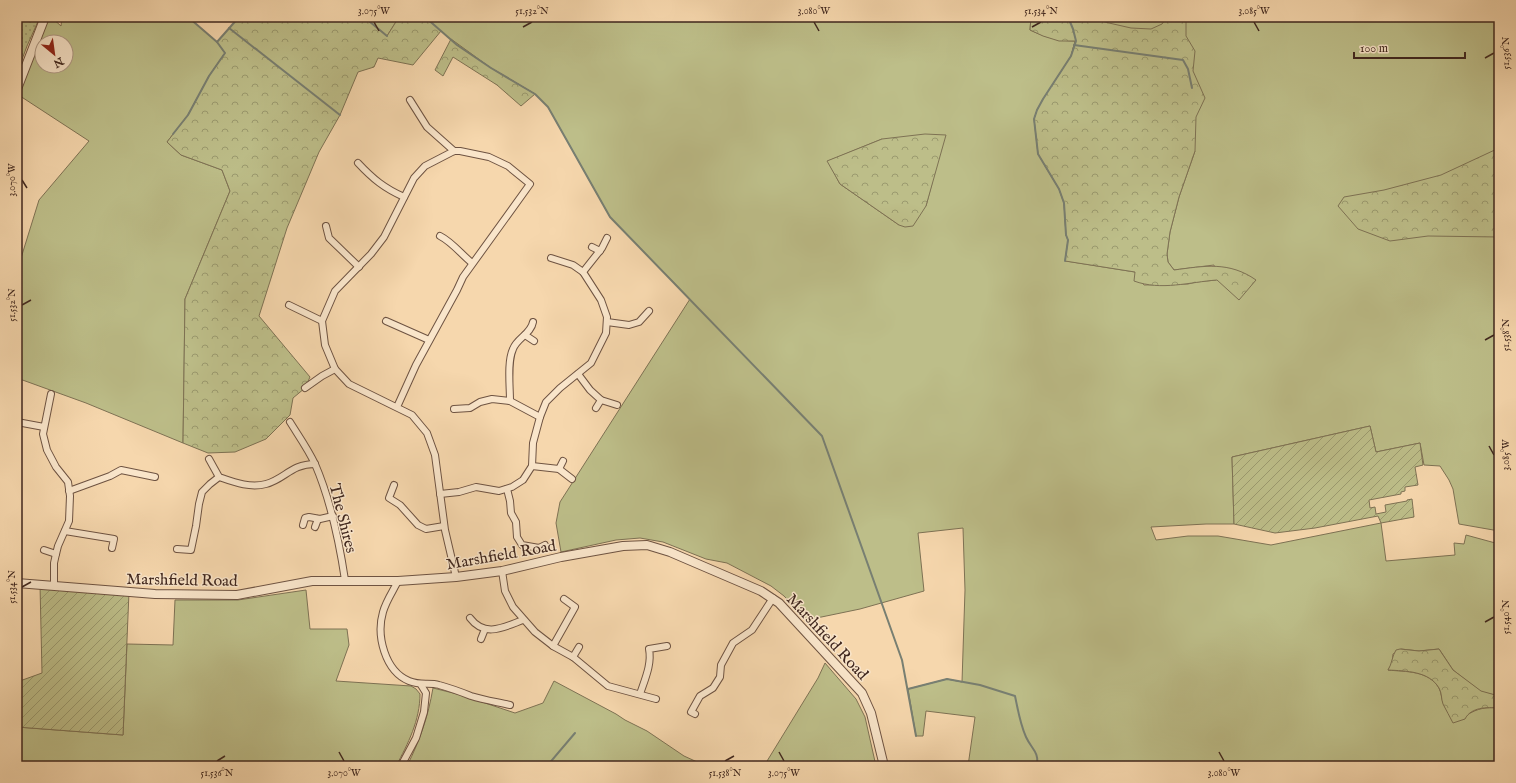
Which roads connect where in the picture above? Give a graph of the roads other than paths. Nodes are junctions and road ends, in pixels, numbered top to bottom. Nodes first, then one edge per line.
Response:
1 (44, 17) edge
2 (17, 89) edge
3 (410, 100) dead end
4 (454, 151) junction
5 (358, 163) dead end
6 (404, 197) junction
7 (326, 226) dead end
8 (440, 236) dead end
9 (607, 238) dead end
10 (592, 247) dead end
11 (600, 251) junction
12 (551, 258) dead end
13 (472, 263) junction
14 (359, 267) junction
15 (583, 272) junction
16 (289, 305) dead end
17 (649, 311) dead end
18 (322, 321) junction
19 (386, 321) dead end
20 (533, 322) dead end
21 (607, 322) junction
22 (525, 335) junction
23 (429, 340) junction
24 (534, 341) dead end
25 (335, 369) junction
26 (578, 374) junction
27 (306, 388) dead end
28 (51, 394) dead end
29 (601, 400) junction
30 (510, 401) junction
31 (617, 406) dead end
32 (397, 407) junction
33 (596, 408) dead end
34 (454, 409) dead end
35 (540, 417) junction
36 (17, 422) edge
37 (290, 422) dead end
38 (44, 427) junction
39 (209, 459) dead end
40 (563, 461) dead end
41 (315, 464) junction
42 (532, 466) junction
43 (559, 469) junction
44 (156, 477) dead end
45 (219, 477) junction
46 (572, 478) dead end
47 (394, 485) dead end
48 (507, 489) junction
49 (69, 491) junction
50 (440, 494) junction
51 (333, 516) junction
52 (318, 519) junction
53 (303, 525) dead end
54 (444, 526) junction
55 (315, 527) dead end
56 (65, 531) junction
57 (545, 545) dead end
58 (112, 548) dead end
59 (177, 549) dead end
60 (44, 550) dead end
61 (56, 554) junction
62 (502, 571) junction
63 (456, 577) junction
64 (345, 580) junction
65 (398, 581) junction
66 (17, 583) edge
67 (54, 586) junction
68 (773, 598) junction
69 (564, 599) dead end
70 (470, 618) dead end
71 (524, 620) junction
72 (485, 629) junction
73 (481, 639) dead end
74 (553, 646) junction
75 (667, 646) dead end
76 (579, 648) dead end
77 (573, 657) junction
78 (421, 685) junction
79 (640, 694) junction
80 (656, 699) dead end
81 (510, 705) dead end
82 (695, 714) dead end
83 (401, 766) edge
84 (884, 766) edge

1 - 2 street
3 - 4 street
4 - 6 street
4 - 13 street
5 - 6 street
6 - 14 street
7 - 14 street
8 - 13 street
9 - 11 street
10 - 11 street
11 - 15 street
12 - 15 street
13 - 23 street
14 - 18 street
15 - 21 street
16 - 18 street
17 - 21 street
18 - 25 street
19 - 23 street
20 - 22 street
21 - 26 street
22 - 24 street
22 - 30 street
23 - 32 street
25 - 27 street
25 - 32 street
26 - 29 street
26 - 35 street
28 - 38 street
29 - 31 street
29 - 33 street
30 - 34 street
30 - 35 street
32 - 50 street
35 - 42 street
36 - 38 street
37 - 41 street, The Shires
38 - 49 street
39 - 45 street
40 - 43 street
41 - 45 street
41 - 51 street, The Shires
42 - 43 street
42 - 48 street
43 - 46 street
44 - 49 street
45 - 59 street
47 - 54 street
48 - 50 street
48 - 57 street
49 - 56 street
50 - 54 street
51 - 52 street
51 - 64 street, The Shires
52 - 53 street
52 - 55 street
54 - 63 street
56 - 58 street
56 - 61 street
60 - 61 street
61 - 67 street
62 - 63 street, Marshfield Road
62 - 68 street, Marshfield Road
62 - 71 street
63 - 65 street, Marshfield Road
64 - 65 street, Marshfield Road
64 - 67 street, Marshfield Road
65 - 78 street
66 - 67 street, Marshfield Road
68 - 82 street
68 - 84 street, Marshfield Road
69 - 74 street
70 - 72 street
71 - 72 street
71 - 74 street
72 - 73 street
74 - 77 street
75 - 79 street
76 - 77 street
77 - 79 street
78 - 81 street
78 - 83 street
79 - 80 street

